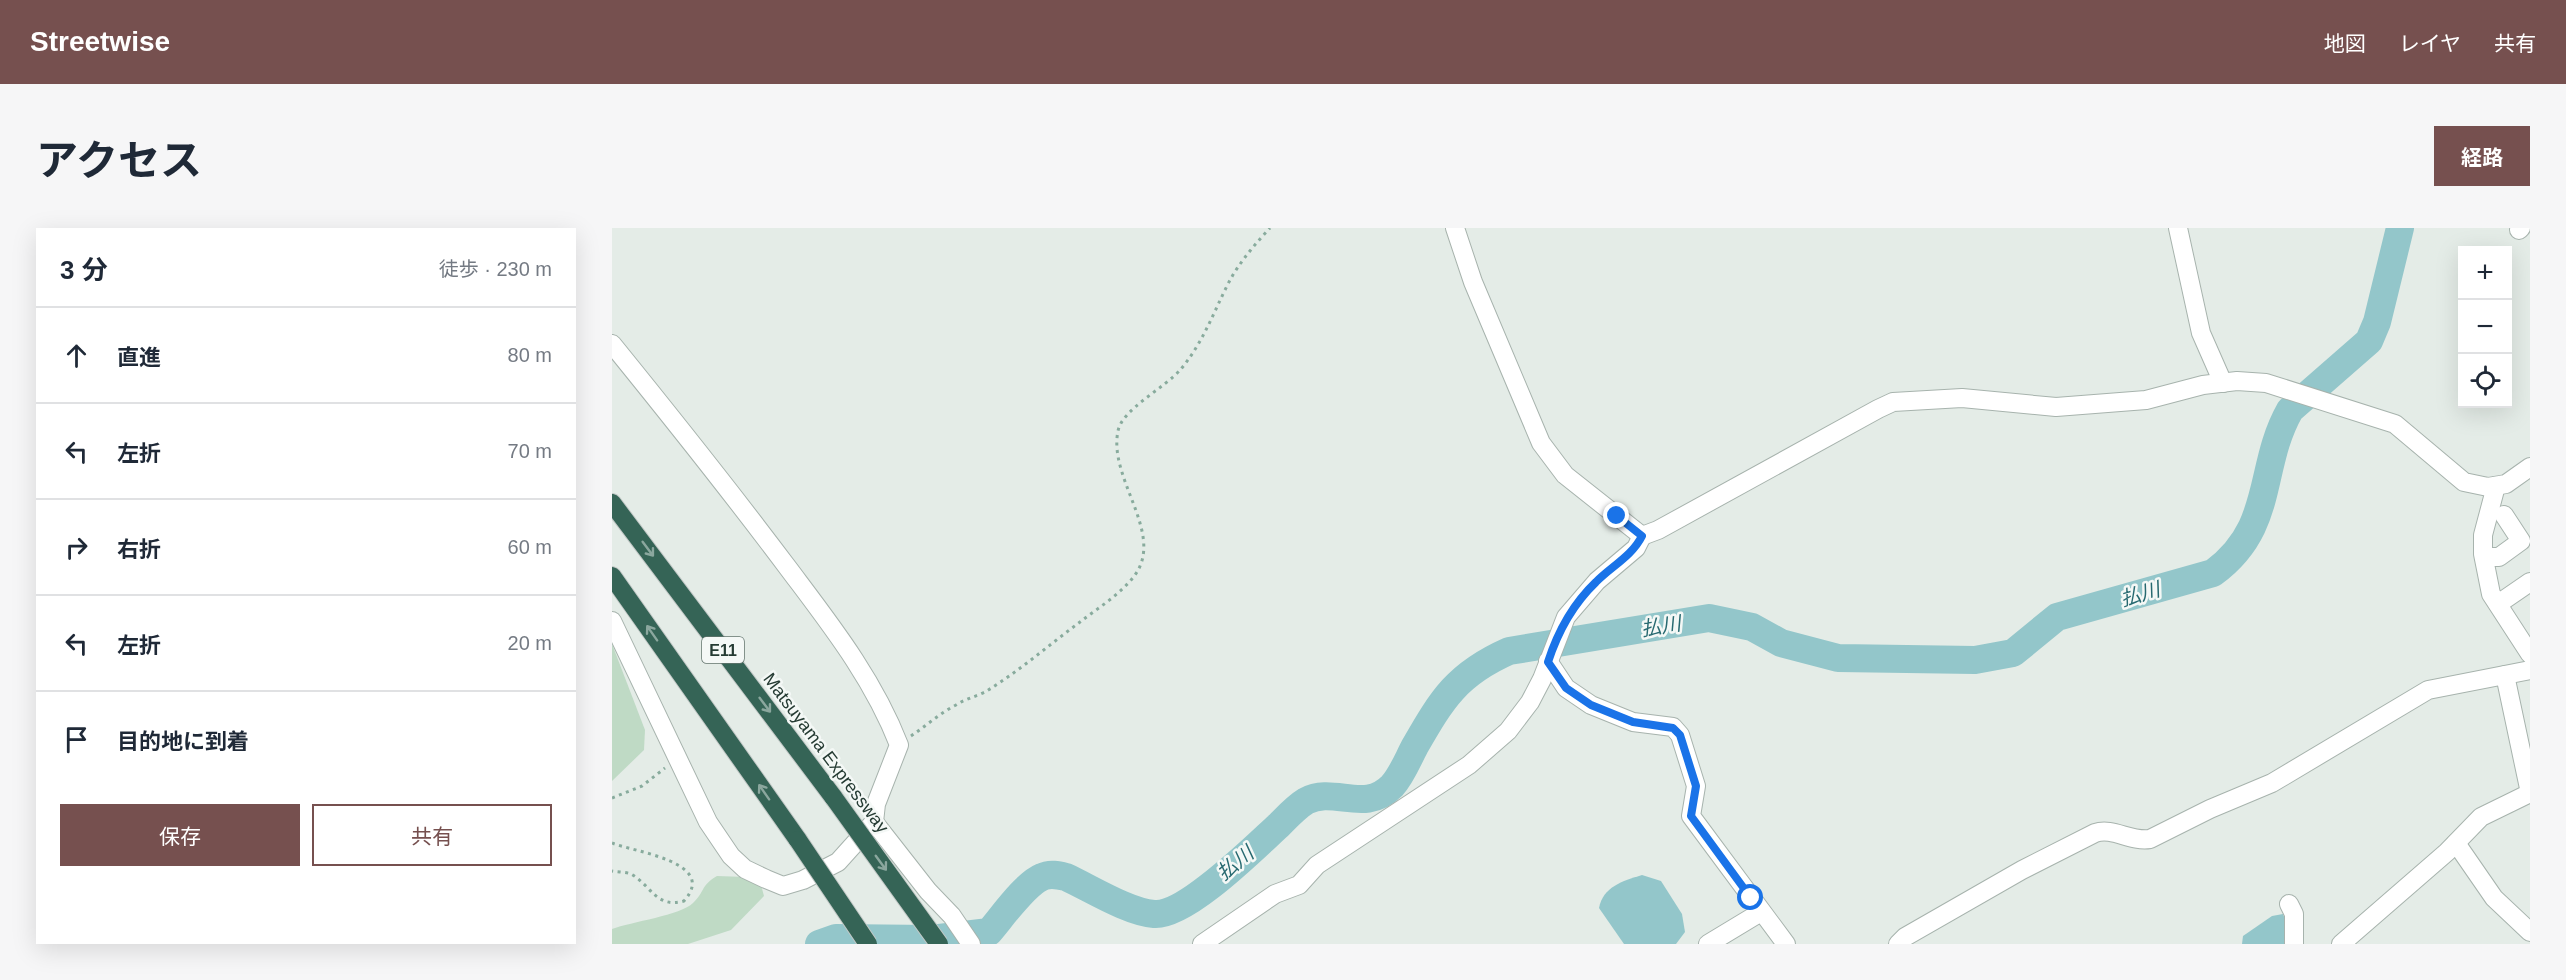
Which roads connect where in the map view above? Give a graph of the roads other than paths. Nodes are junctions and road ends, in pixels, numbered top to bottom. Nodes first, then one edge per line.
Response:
1 (1455, 228) edge
2 (2178, 228) edge
3 (612, 344) edge
4 (2223, 383) junction
5 (2530, 467) edge
6 (2496, 486) junction
7 (612, 503) edge
8 (2504, 515) dead end
9 (2525, 533) edge
10 (1642, 536) junction
11 (2484, 557) junction
12 (612, 576) edge
13 (2530, 582) edge
14 (2498, 604) junction
15 (612, 621) edge
16 (2530, 654) edge
17 (1548, 662) junction
18 (2530, 670) edge
19 (2505, 675) junction
20 (2530, 793) edge
21 (874, 822) junction
22 (2456, 843) junction
23 (2289, 904) dead end
24 (1761, 912) junction
25 (2530, 932) edge
26 (868, 944) edge
27 (939, 944) edge
28 (971, 944) edge
29 (1202, 944) edge
30 (1708, 944) edge
31 (1786, 944) edge
32 (1898, 944) edge
33 (2294, 944) edge
34 (2341, 944) edge

1 - 10 street
2 - 4 street
3 - 21 street
4 - 6 street
4 - 10 street
5 - 6 street
6 - 11 street
7 -> 27 highway, Matsuyama Expressway / E11, bridge
8 - 9 street
9 - 11 street
10 - 17 street
11 - 14 street
26 -> 12 highway, E11, bridge
13 - 14 street
14 - 16 street
15 - 21 street
17 - 24 street
17 - 29 street
18 - 19 street
19 - 20 street
19 - 32 street
20 - 22 street
21 - 28 street
22 - 25 street
22 - 34 street
23 - 33 street
24 - 30 street
24 - 31 street

